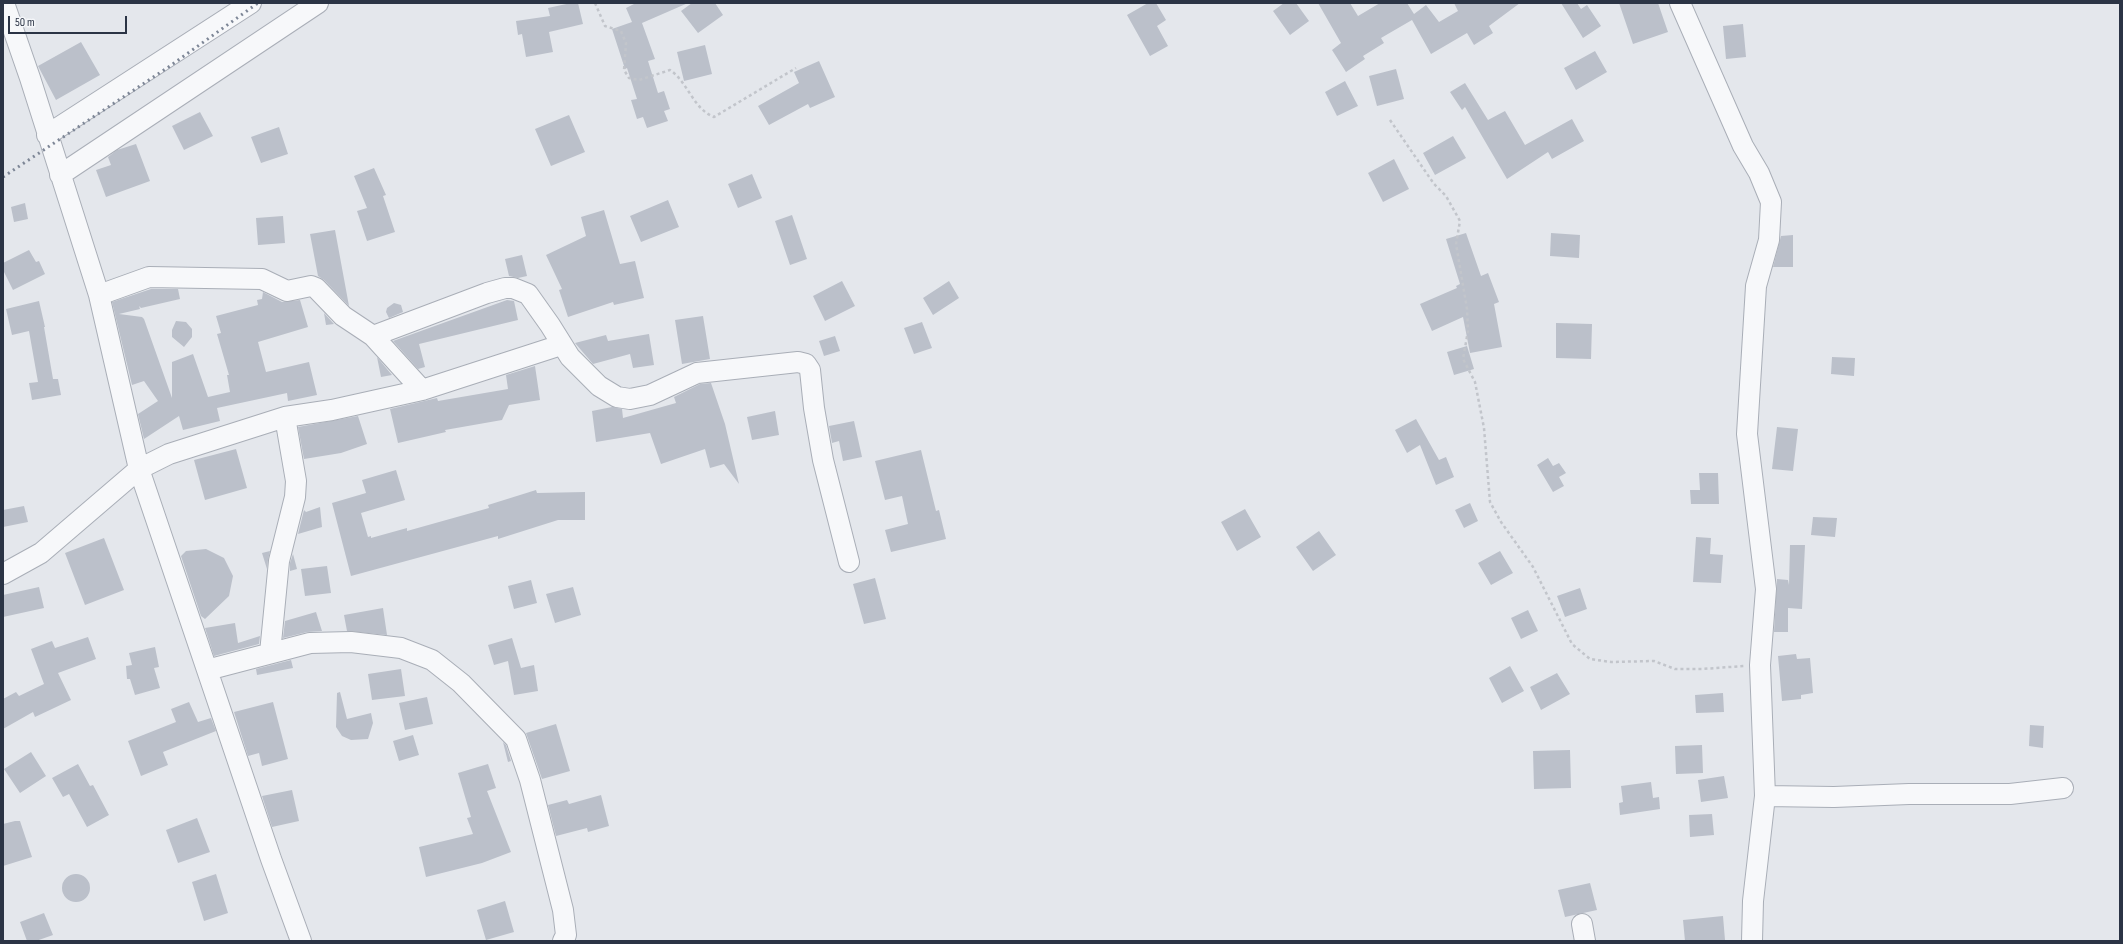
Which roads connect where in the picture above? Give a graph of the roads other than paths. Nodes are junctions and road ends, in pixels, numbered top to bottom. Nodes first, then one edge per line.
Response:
1 (4, 3) edge
2 (251, 3) edge
3 (318, 3) edge
4 (1680, 3) edge
5 (47, 135) junction
6 (60, 175) junction
7 (99, 295) junction
8 (373, 336) junction
9 (561, 344) junction
10 (422, 390) junction
11 (286, 417) junction
12 (139, 469) junction
13 (849, 562) dead end
14 (3, 574) edge
15 (270, 653) junction
16 (207, 670) junction
17 (2063, 788) dead end
18 (1765, 796) junction
19 (301, 941) edge
20 (564, 941) edge
21 (1752, 941) edge

1 - 5 street
2 - 5 street
3 - 6 street
4 - 18 street
5 - 6 street
6 - 7 street
7 - 8 street
7 - 12 street
8 - 9 street
8 - 10 street
9 - 10 street
9 - 13 street
10 - 11 street
11 - 12 street
11 - 15 street
12 - 14 street
12 - 16 street
15 - 16 street
15 - 20 street
16 - 19 street
17 - 18 street
18 - 21 street

